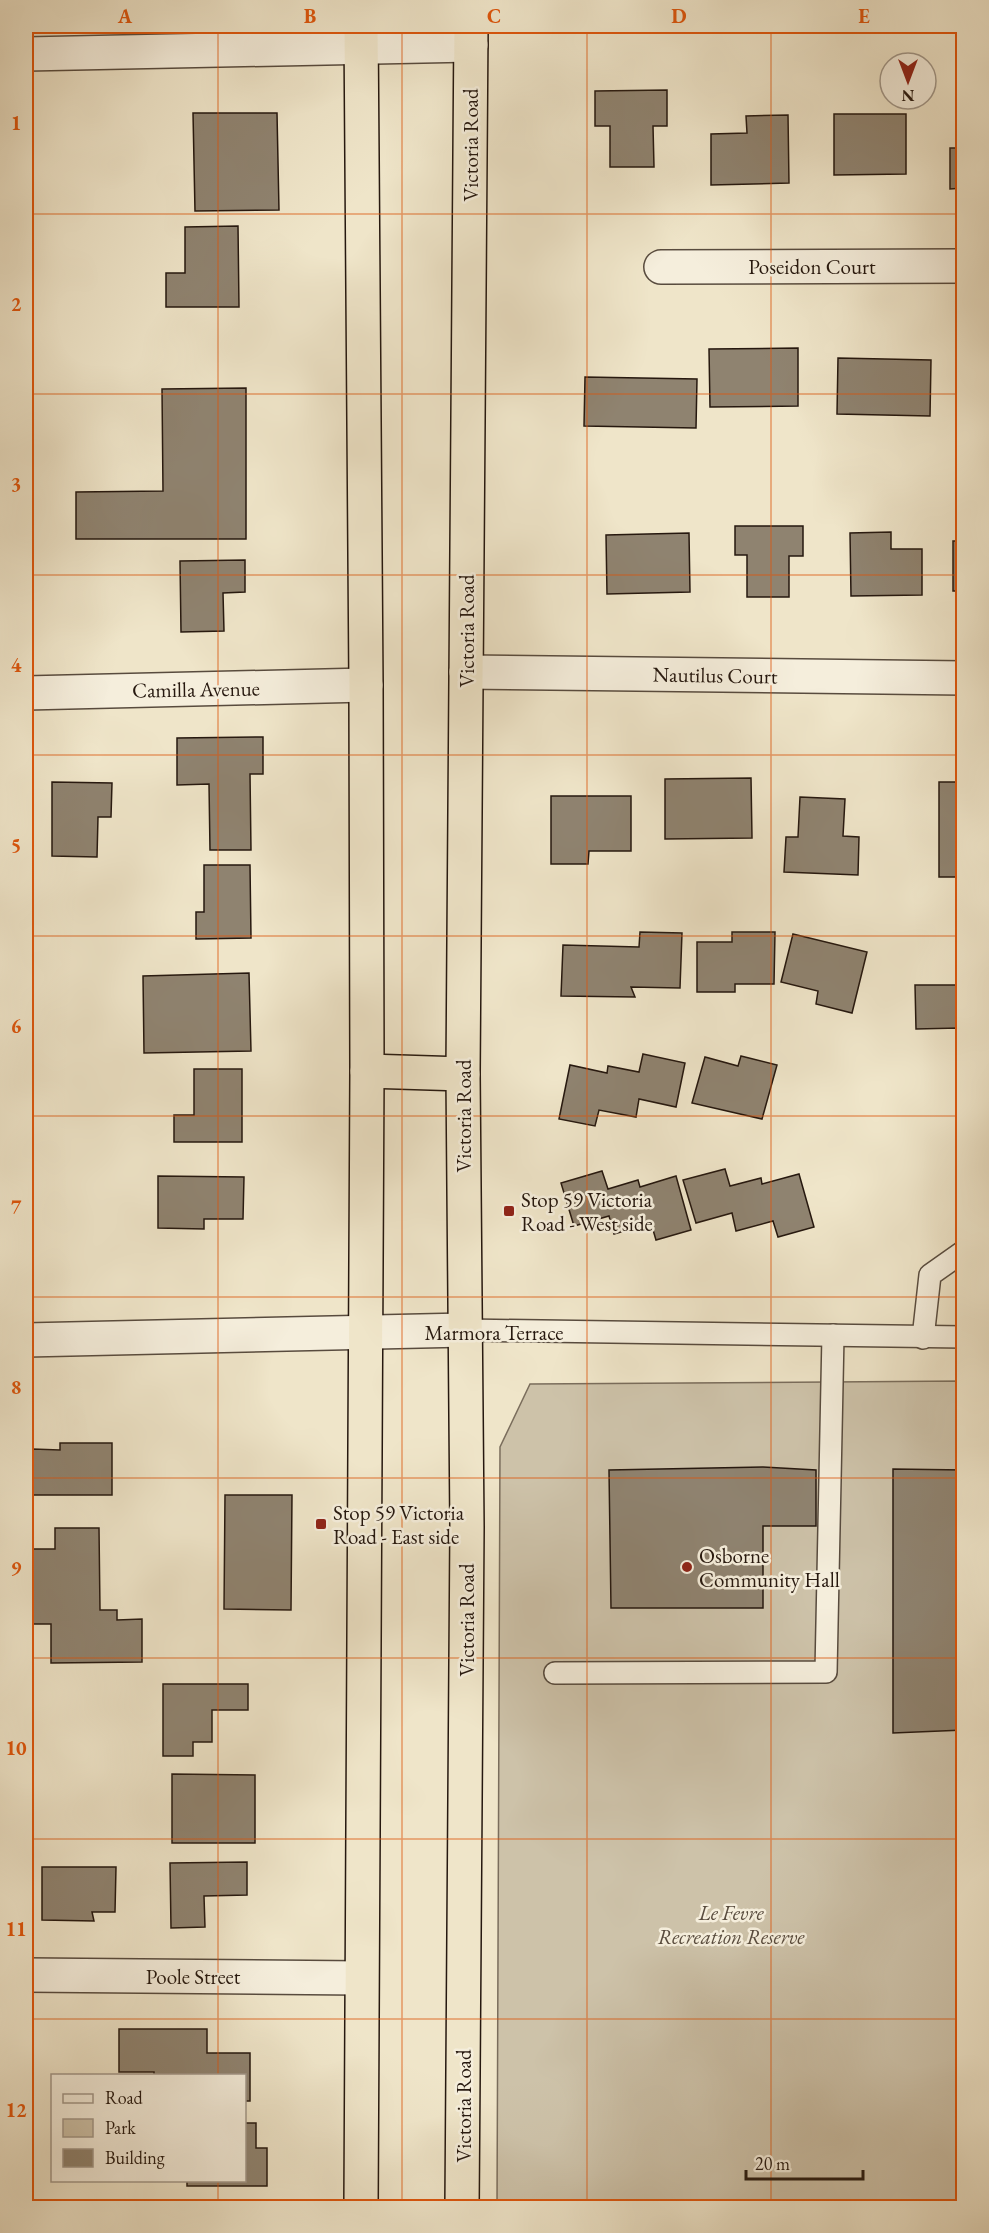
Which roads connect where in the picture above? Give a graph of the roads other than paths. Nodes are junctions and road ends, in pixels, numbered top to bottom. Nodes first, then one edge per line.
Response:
1 (471, 35) edge
2 (360, 37) edge
3 (26, 54) edge
4 (963, 266) edge
5 (661, 267) dead end
6 (466, 672) junction
7 (963, 678) edge
8 (366, 686) junction
9 (26, 693) edge
10 (367, 1071) junction
11 (463, 1074) junction
12 (963, 1251) edge
13 (465, 1330) junction
14 (364, 1334) junction
15 (833, 1335) junction
16 (963, 1337) edge
17 (923, 1338) junction
18 (26, 1340) edge
19 (555, 1673) dead end
20 (26, 1975) edge
21 (361, 1978) junction
22 (361, 2208) edge
23 (462, 2208) edge

1 - 2 street
1 - 6 highway, Victoria Road
2 - 3 street
2 - 8 highway
4 - 5 street, Poseidon Court
6 - 7 street, Nautilus Court
6 - 11 highway, Victoria Road
8 - 9 street, Camilla Avenue
8 - 10 highway
10 - 11 highway
10 - 14 highway
11 - 13 highway, Victoria Road
12 - 17 lane
13 - 14 street, Marmora Terrace
13 - 15 lane, Marmora Terrace
13 - 23 highway, Victoria Road
14 - 18 street, Marmora Terrace
14 - 21 highway
15 - 17 lane, Marmora Terrace
15 - 19 lane
16 - 17 lane, Marmora Terrace
20 - 21 street, Poole Street
21 - 22 highway

